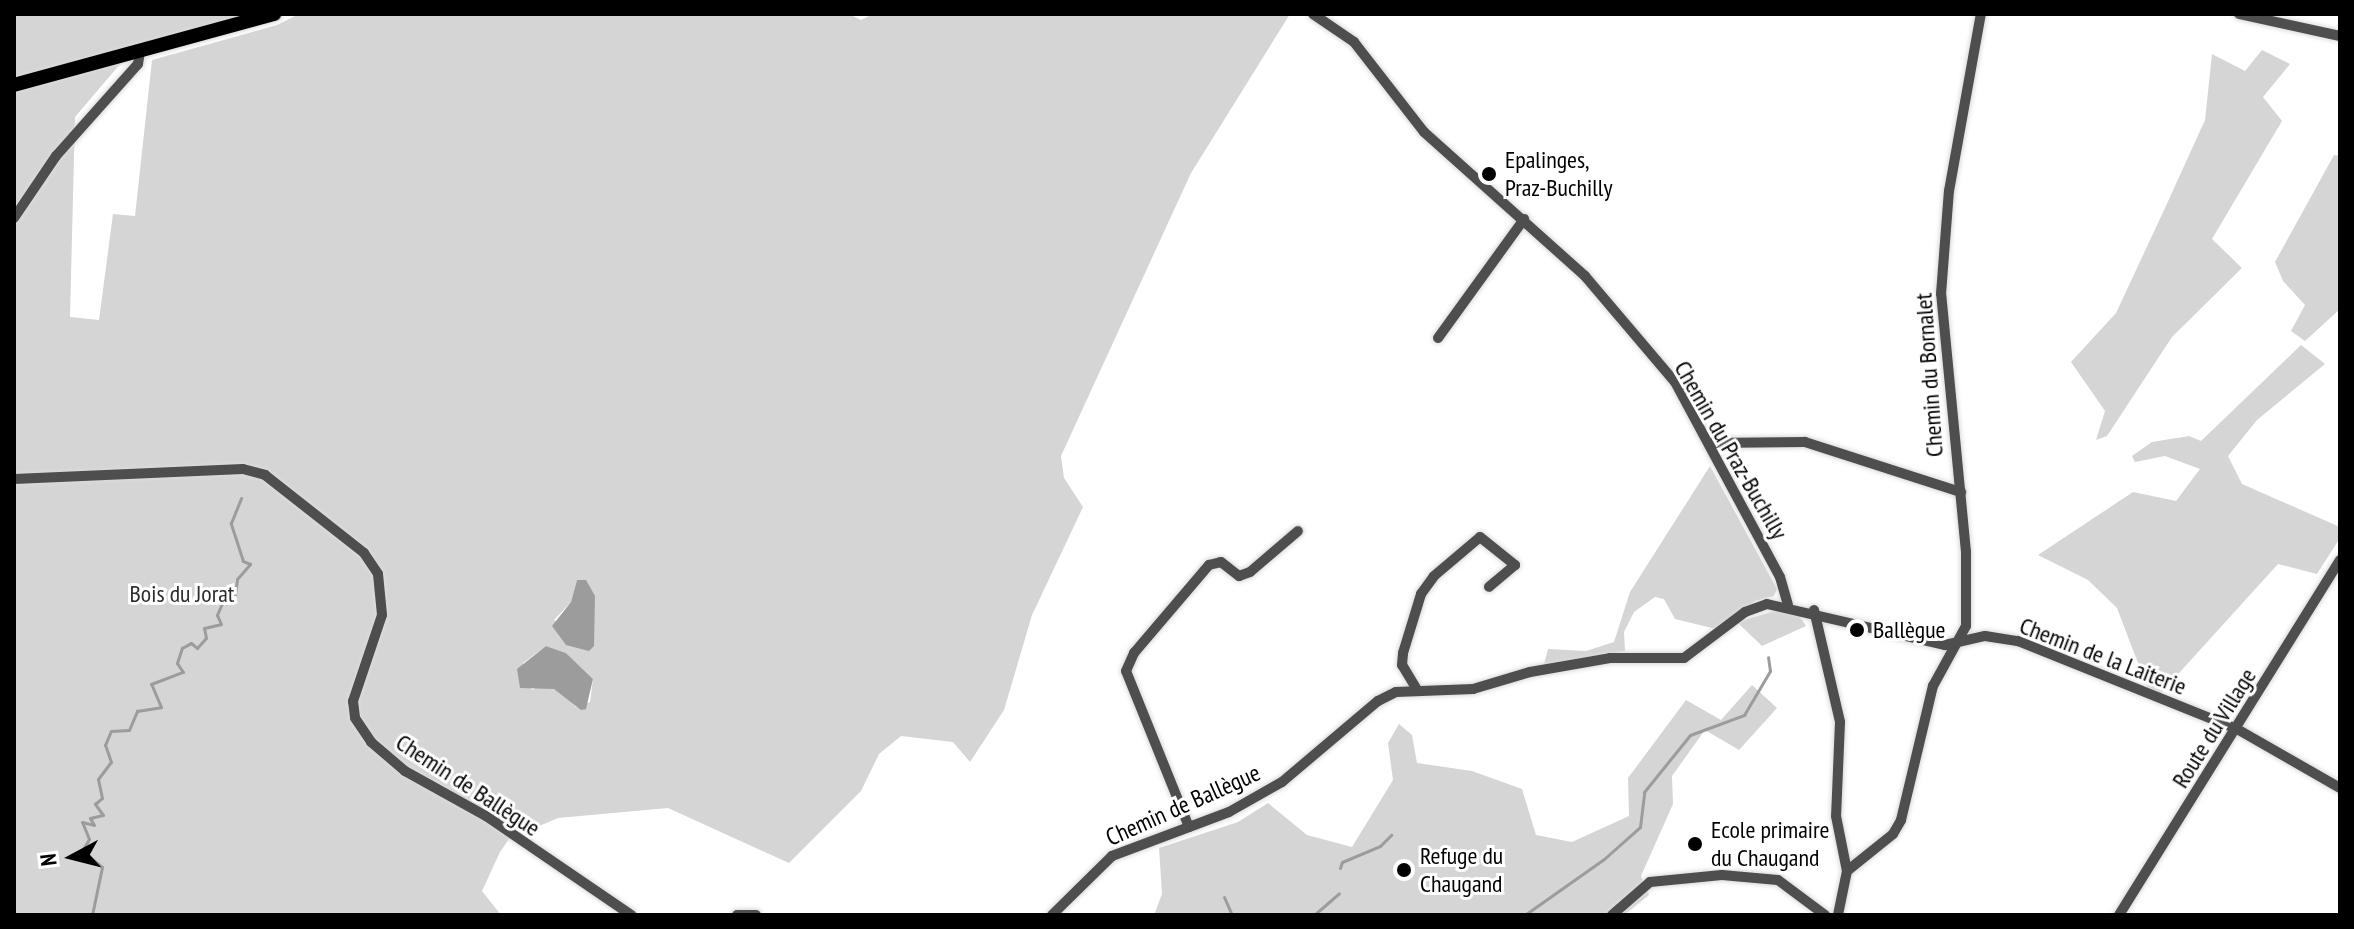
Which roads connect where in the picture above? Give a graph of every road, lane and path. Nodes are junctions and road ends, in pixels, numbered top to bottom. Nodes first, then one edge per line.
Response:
1 (274, 14) edge
2 (1313, 14) edge
3 (1981, 14) edge
4 (2239, 14) edge
5 (2340, 36) edge
6 (140, 51) junction
7 (14, 85) edge
8 (14, 218) edge
9 (1524, 219) junction
10 (1438, 338) dead end
11 (1709, 443) junction
12 (14, 479) edge
13 (1961, 492) junction
14 (1298, 531) dead end
15 (2340, 560) edge
16 (1489, 587) dead end
17 (1788, 605) junction
18 (1814, 610) junction
19 (1963, 639) junction
20 (1416, 688) junction
21 (2237, 729) junction
22 (2340, 788) edge
23 (1189, 827) junction
24 (1847, 871) junction
25 (631, 915) edge
26 (737, 915) edge
27 (756, 915) edge
28 (1052, 915) edge
29 (1612, 915) edge
30 (1825, 915) edge
31 (1838, 915) edge
32 (2119, 915) edge

1 - 6 main road
2 - 9 street, Chemin du Praz-Buchilly
3 - 13 street, Chemin du Bornalet
4 - 5 street
6 - 7 main road
6 - 8 street
9 - 10 street
9 - 11 street, Chemin du Praz-Buchilly
11 - 13 street
11 - 17 street, Chemin du Praz-Buchilly
12 - 25 street, Chemin de Ballègue
13 - 19 street, Chemin du Bornalet
14 - 23 street
15 - 21 street, Route du Village
16 - 20 street
17 - 18 street, Chemin de Ballègue
17 - 20 street, Chemin de Ballègue
18 - 19 street, Chemin de la Laiterie
18 - 24 street
19 - 21 street, Chemin de la Laiterie
19 - 24 street
20 - 23 street, Chemin de Ballègue
21 - 22 street, Chemin de la Laiterie
21 - 32 street, Route du Village
23 - 28 street, Chemin de Ballègue
24 - 31 street
26 - 27 street
29 - 30 street

